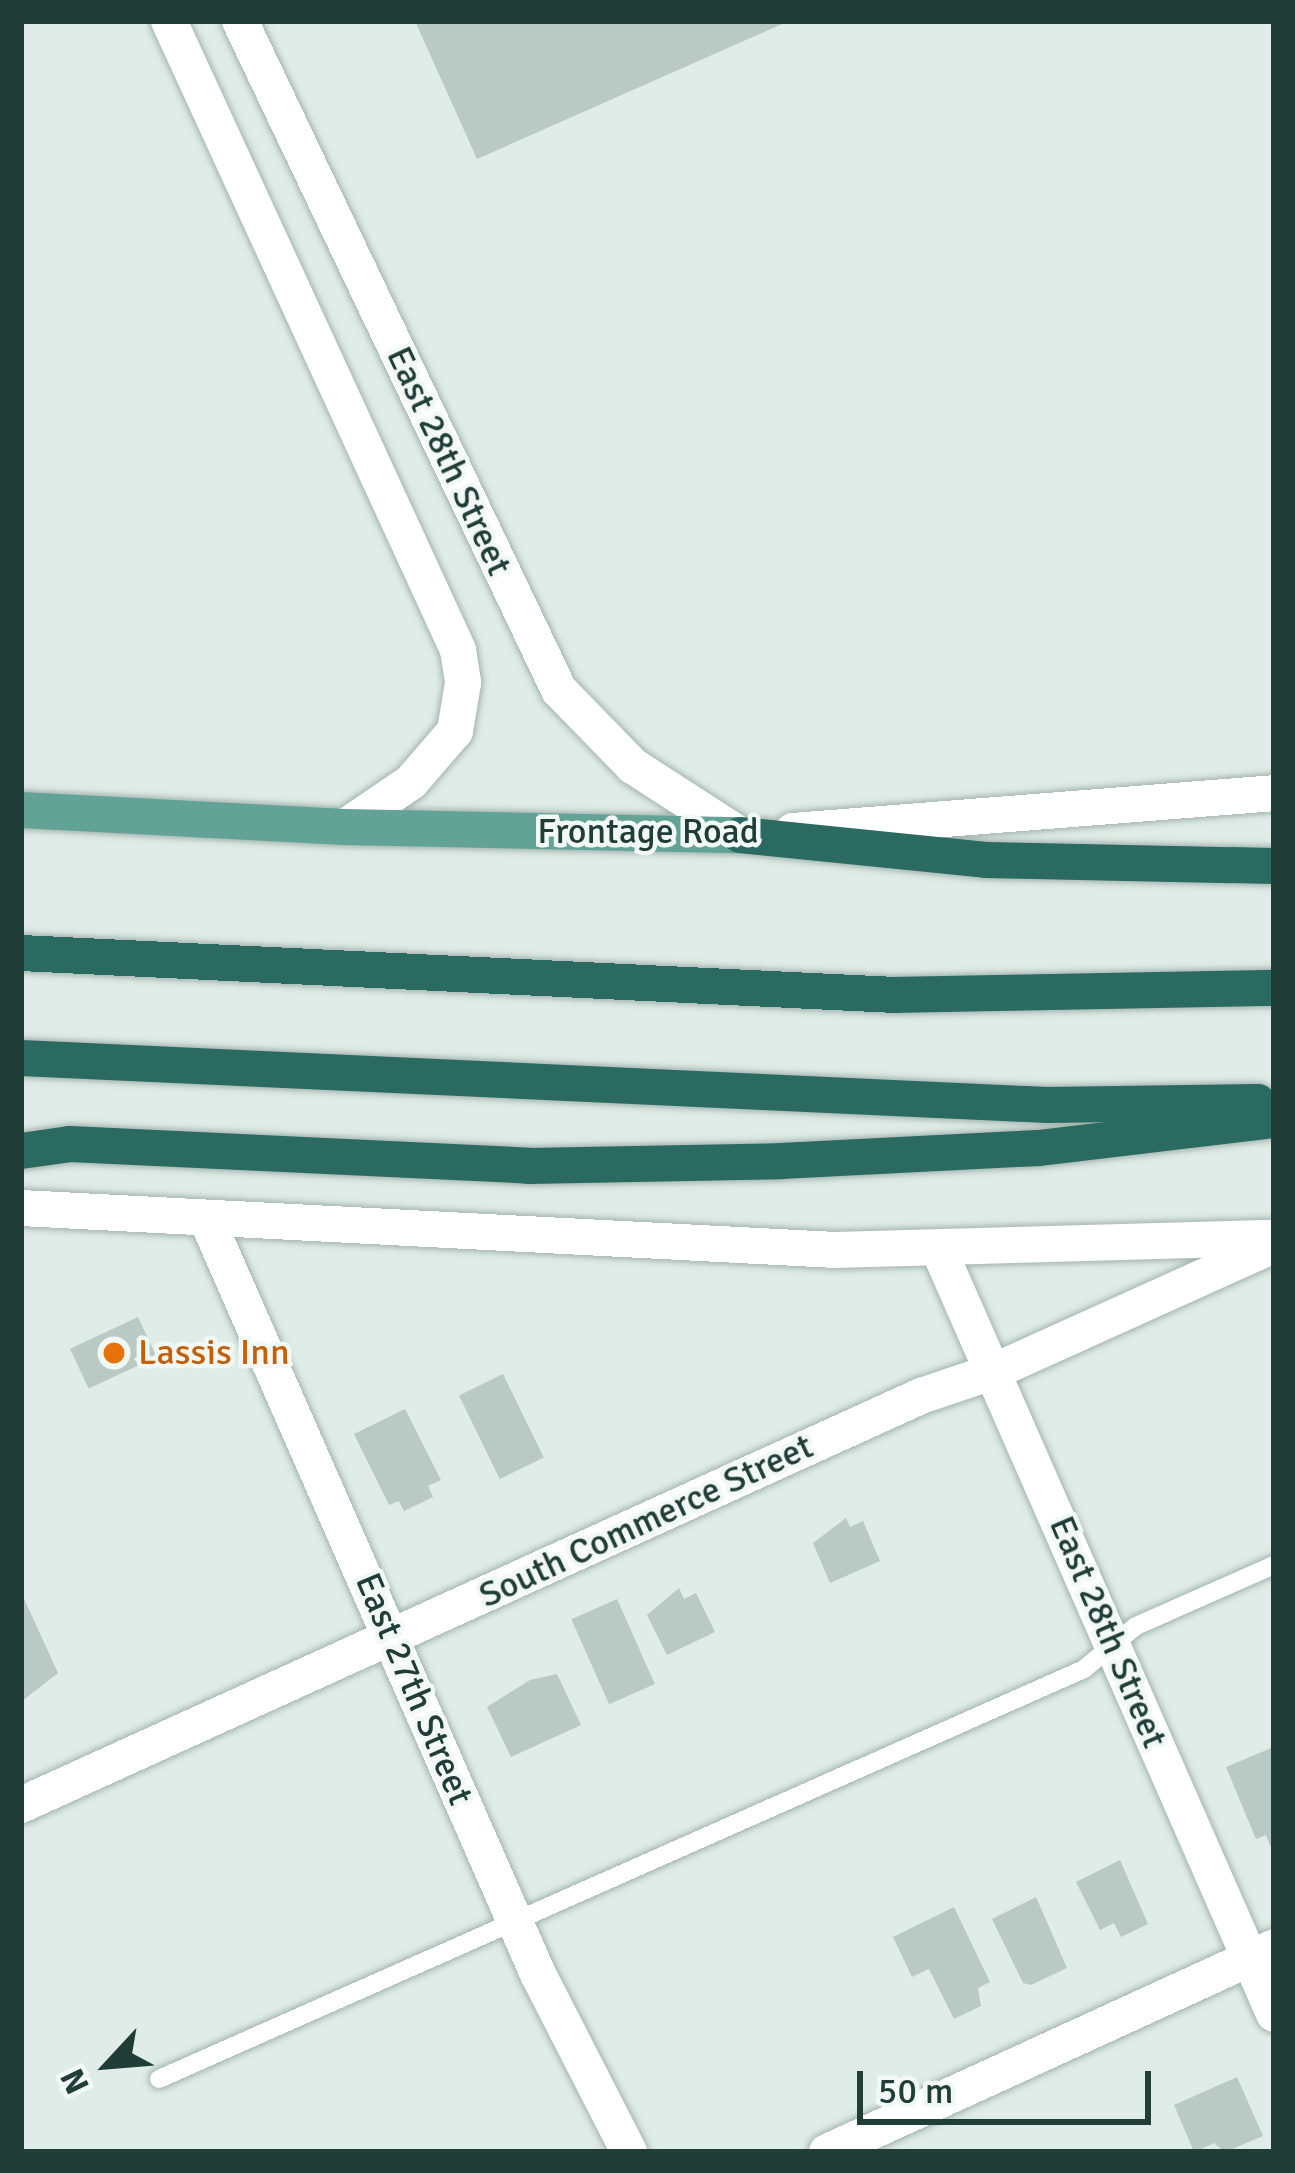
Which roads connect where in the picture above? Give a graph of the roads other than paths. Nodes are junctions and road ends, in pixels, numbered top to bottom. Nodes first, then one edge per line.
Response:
1 (169, 21) edge
2 (240, 21) edge
3 (1274, 793) edge
4 (21, 809) edge
5 (345, 827) junction
6 (740, 835) junction
7 (1274, 866) edge
8 (21, 952) edge
9 (1274, 988) edge
10 (21, 1058) edge
11 (1274, 1102) edge
12 (1274, 1120) edge
13 (21, 1151) edge
14 (21, 1208) edge
15 (208, 1222) junction
16 (1274, 1241) edge
17 (939, 1250) junction
18 (995, 1371) junction
19 (1274, 1565) edge
20 (393, 1637) junction
21 (1113, 1643) junction
22 (21, 1805) edge
23 (515, 1919) junction
24 (1262, 1953) edge
25 (1274, 2014) edge
26 (159, 2079) dead end
27 (628, 2152) edge
28 (827, 2152) edge

1 - 5 street, East 28th Street
2 - 6 street, East 28th Street
3 - 6 street, Frontage Road
4 - 5 main road, Frontage Road
5 - 6 main road, Frontage Road
6 - 7 highway
8 - 9 highway
10 - 11 highway
12 - 13 highway
14 - 15 street
15 - 17 street
15 - 20 street, East 27th Street
16 - 17 street
16 - 18 street, South Commerce Street
17 - 18 street, East 28th Street
18 - 20 street, South Commerce Street
18 - 21 street, East 28th Street
19 - 21 lane
20 - 22 street, South Commerce Street
20 - 23 street, East 27th Street
21 - 23 lane
21 - 24 street, East 28th Street
23 - 26 lane
23 - 27 street, East 27th Street
24 - 25 street, East 28th Street
24 - 28 street

